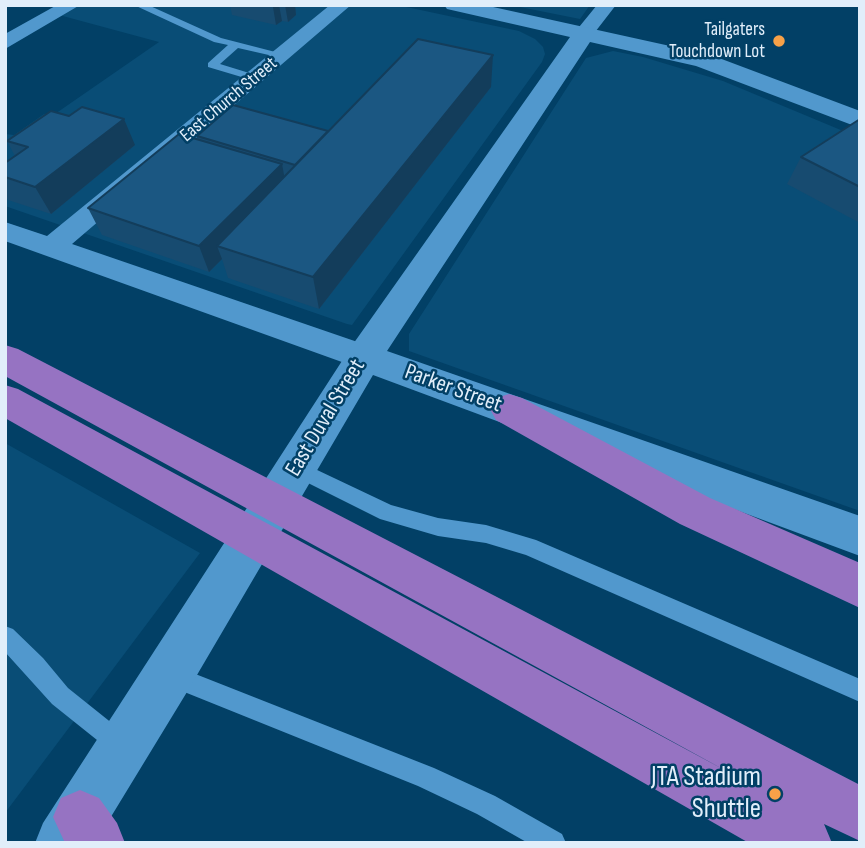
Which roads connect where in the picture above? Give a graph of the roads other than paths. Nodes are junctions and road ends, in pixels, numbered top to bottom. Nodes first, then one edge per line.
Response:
1 (71, 5) edge
2 (139, 5) edge
3 (173, 5) edge
4 (342, 5) edge
5 (454, 5) edge
6 (607, 5) edge
7 (160, 15) junction
8 (585, 32) junction
9 (5, 43) edge
10 (236, 44) junction
11 (282, 55) junction
12 (255, 78) junction
13 (860, 120) edge
14 (5, 231) edge
15 (50, 248) junction
16 (364, 357) junction
17 (5, 359) edge
18 (5, 400) edge
19 (509, 409) junction
20 (150, 458) junction
21 (296, 468) junction
22 (860, 536) edge
23 (860, 586) edge
24 (5, 637) edge
25 (170, 675) junction
26 (860, 691) edge
27 (125, 748) junction
28 (860, 814) edge
29 (80, 834) edge
30 (553, 843) edge
31 (804, 843) edge

1 - 9 street
2 - 7 lane
3 - 7 lane
4 - 11 street, East Church Street
5 - 8 street
6 - 8 street, East Duval Street
7 - 10 lane
8 - 13 street
8 - 16 street, East Duval Street
10 - 11 lane
10 - 12 lane
11 - 12 street, East Church Street
12 - 15 street, East Church Street
14 - 15 street, Parker Street
15 - 16 street, Parker Street
16 - 19 street, Parker Street
16 - 21 street, East Duval Street
17 - 20 highway
18 - 20 highway
19 - 22 street, Parker Street
19 - 23 highway
20 - 28 highway
20 - 31 highway
21 - 25 street, East Duval Street
21 - 26 lane
24 - 27 lane
25 - 27 street, East Duval Street
25 - 30 lane
27 - 29 street, East Duval Street

